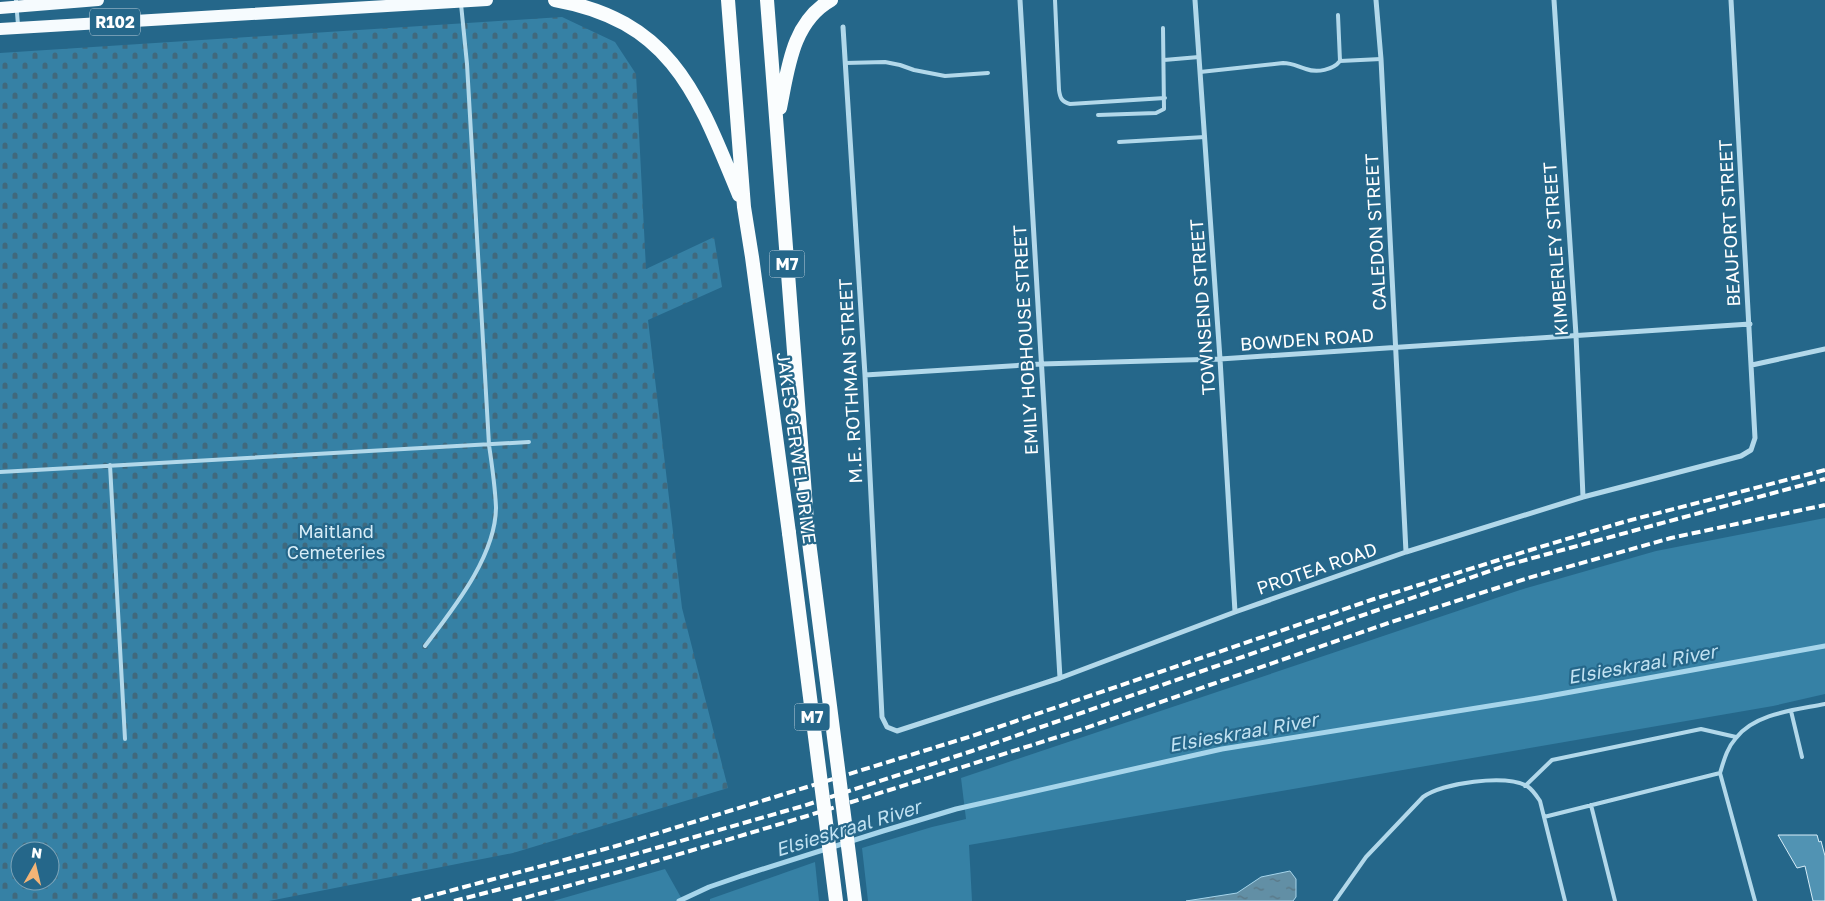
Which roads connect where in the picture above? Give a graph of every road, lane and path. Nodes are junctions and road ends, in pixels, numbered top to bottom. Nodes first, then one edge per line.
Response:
1 (98, 0) edge
2 (487, 0) edge
3 (555, 0) edge
4 (728, 0) edge
5 (766, 0) edge
6 (831, 0) edge
7 (1020, 0) edge
8 (1054, 0) edge
9 (1195, 0) edge
10 (1376, 0) edge
11 (1554, 0) edge
12 (1731, 0) edge
13 (460, 2) junction
14 (16, 3) edge
15 (0, 8) edge
16 (1338, 15) dead end
17 (843, 27) dead end
18 (18, 28) junction
19 (1162, 28) dead end
20 (0, 29) edge
21 (1199, 57) junction
22 (1381, 59) junction
23 (1164, 60) junction
24 (1340, 61) junction
25 (845, 63) junction
26 (1200, 72) junction
27 (988, 73) dead end
28 (1165, 98) junction
29 (1098, 115) dead end
30 (777, 124) junction
31 (1205, 137) junction
32 (1120, 142) dead end
33 (744, 207) junction
34 (1750, 324) junction
35 (1576, 335) junction
36 (1396, 348) junction
37 (1825, 349) edge
38 (1220, 359) junction
39 (1041, 364) junction
40 (1752, 365) junction
41 (865, 375) junction
42 (530, 442) dead end
43 (489, 445) junction
44 (1753, 445) joint
45 (110, 465) junction
46 (0, 472) edge
47 (1584, 497) junction
48 (1406, 552) junction
49 (1235, 612) junction
50 (425, 646) dead end
51 (1060, 678) junction
52 (1825, 704) edge
53 (1791, 711) junction
54 (892, 730) joint
55 (1736, 737) junction
56 (125, 739) dead end
57 (1802, 757) dead end
58 (1720, 773) junction
59 (1525, 786) junction
60 (1592, 805) junction
61 (1544, 817) junction
62 (836, 901) edge
63 (855, 901) edge
64 (1335, 901) edge
65 (1565, 901) edge
66 (1616, 901) edge
67 (1754, 901) edge

1 - 14 main road, R102
2 - 13 main road, R102
3 - 33 highway
4 - 33 highway, JAKES GERWEL DRIVE / M7
5 - 30 highway, JAKES GERWEL DRIVE / M7
6 - 30 highway
7 - 39 street, EMILY HOBHOUSE STREET
8 - 28 lane
9 - 21 street, TOWNSEND STREET
10 - 22 street, CALEDON STREET
11 - 35 street, KIMBERLEY STREET
12 - 34 street, BEAUFORT STREET
13 - 18 main road, R102
13 - 43 lane
14 - 15 main road, R102
14 - 18 lane
16 - 24 lane
17 - 25 street, M.E. ROTHMAN STREET
18 - 20 main road, R102
19 - 23 lane
21 - 23 lane
21 - 26 street, TOWNSEND STREET
22 - 24 lane
22 - 36 street, CALEDON STREET
23 - 28 lane
24 - 26 lane
25 - 27 lane
25 - 41 street, M.E. ROTHMAN STREET
26 - 31 street, TOWNSEND STREET
28 - 29 lane
30 - 63 highway, JAKES GERWEL DRIVE / M7, bridge
31 - 32 lane
31 - 38 street, TOWNSEND STREET
33 - 62 highway, JAKES GERWEL DRIVE / M7, bridge
34 - 35 street, BOWDEN ROAD
34 - 40 street, BEAUFORT STREET
35 - 36 street, BOWDEN ROAD
35 - 47 street, KIMBERLEY STREET
36 - 38 street, BOWDEN ROAD
36 - 48 street, CALEDON STREET
37 - 40 street
38 - 39 street, BOWDEN ROAD
38 - 49 street, TOWNSEND STREET
39 - 41 street, BOWDEN ROAD
39 - 51 street, EMILY HOBHOUSE STREET
40 - 44 street, BEAUFORT STREET
41 - 54 street, M.E. ROTHMAN STREET
42 - 43 lane
43 - 45 lane
43 - 50 lane
44 - 47 street, PROTEA ROAD
45 - 46 lane
45 - 56 lane
47 - 48 street, PROTEA ROAD
48 - 49 street, PROTEA ROAD
49 - 51 street, PROTEA ROAD
51 - 54 street, PROTEA ROAD
52 - 53 lane
53 - 55 lane
53 - 57 lane
55 - 58 lane
55 - 59 lane
58 - 60 lane
58 - 67 lane
59 - 61 lane
59 - 64 lane
60 - 61 lane
60 - 66 lane
61 - 65 lane

